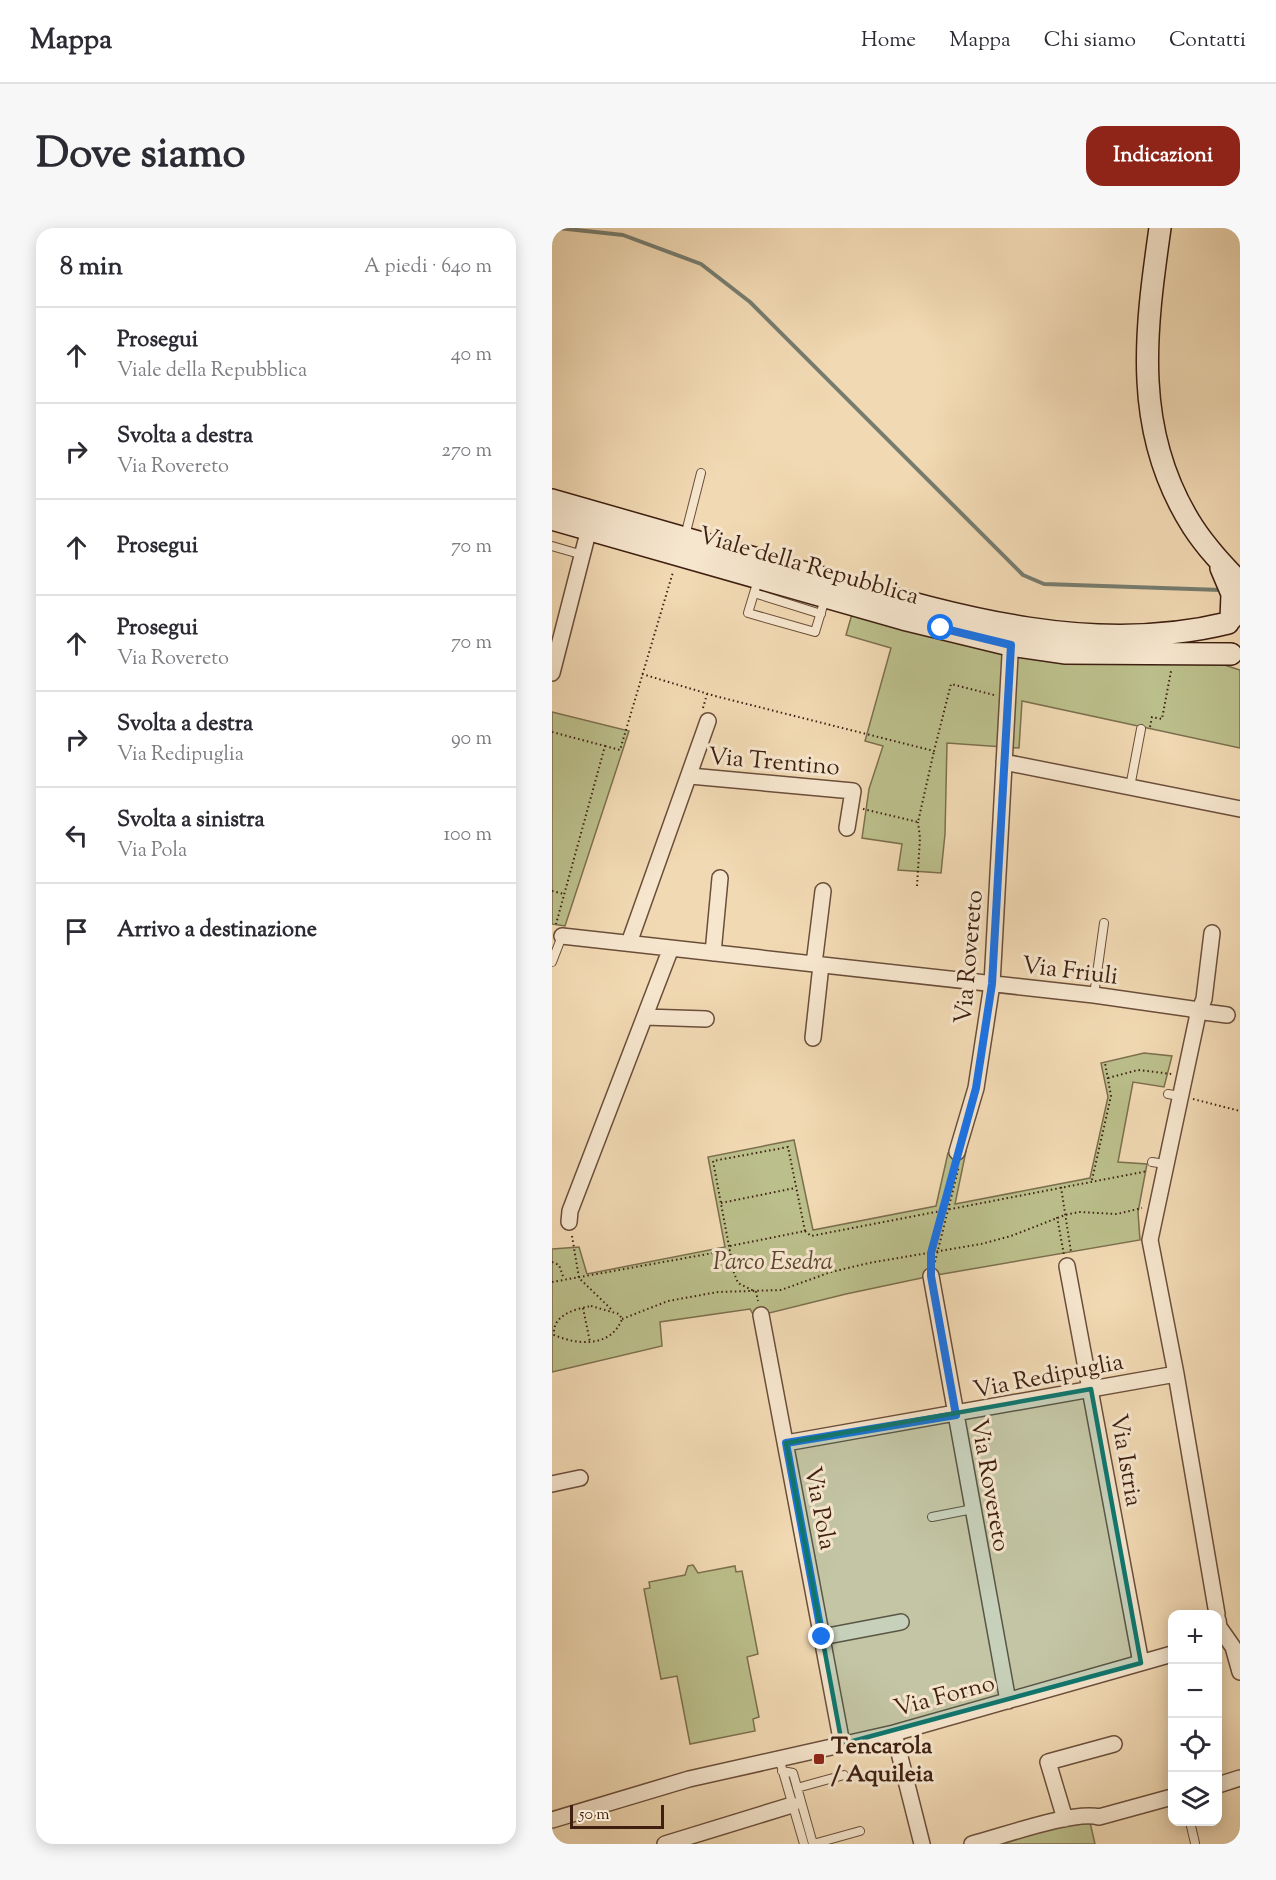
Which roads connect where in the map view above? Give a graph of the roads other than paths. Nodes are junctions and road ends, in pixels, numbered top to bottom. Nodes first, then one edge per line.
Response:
1 (1160, 228) edge
2 (701, 473) dead end
3 (552, 501) edge
4 (552, 519) edge
5 (591, 521) junction
6 (552, 546) edge
7 (681, 547) junction
8 (583, 555) junction
9 (759, 577) junction
10 (826, 597) junction
11 (1234, 599) edge
12 (1012, 636) junction
13 (1236, 657) edge
14 (552, 673) edge
15 (708, 721) dead end
16 (1141, 730) road end
17 (1004, 762) junction
18 (690, 776) junction
19 (1130, 787) junction
20 (1240, 809) edge
21 (848, 828) dead end
22 (720, 878) dead end
23 (823, 891) dead end
24 (1104, 923) dead end
25 (1212, 933) dead end
26 (562, 936) joint
27 (629, 943) junction
28 (671, 948) junction
29 (713, 953) junction
30 (552, 962) edge
31 (818, 964) junction
32 (992, 984) junction
33 (1094, 995) junction
34 (1227, 1015) dead end
35 (645, 1017) junction
36 (1198, 1017) junction
37 (706, 1019) dead end
38 (813, 1038) dead end
39 (957, 1152) road end
40 (570, 1227) road end
41 (1067, 1266) road end
42 (931, 1276) road end
43 (761, 1316) dead end
44 (1176, 1374) junction
45 (1091, 1389) junction
46 (956, 1415) junction
47 (786, 1443) junction
48 (580, 1478) dead end
49 (552, 1484) edge
50 (973, 1509) junction
51 (932, 1517) dead end
52 (1216, 1610) edge
53 (901, 1622) dead end
54 (822, 1637) junction
55 (1228, 1637) edge
56 (1168, 1655) edge
57 (1141, 1663) junction
58 (1240, 1672) edge
59 (1008, 1701) junction
60 (894, 1733) junction
61 (842, 1744) junction
62 (1114, 1744) dead end
63 (780, 1764) junction
64 (844, 1775) dead end
65 (1240, 1778) edge
66 (1222, 1784) edge
67 (797, 1788) junction
68 (1168, 1798) edge
69 (792, 1805) junction
70 (1065, 1819) junction
71 (552, 1820) edge
72 (1191, 1826) edge
73 (860, 1831) dead end
74 (671, 1843) edge
75 (1195, 1843) edge
76 (804, 1844) edge
77 (813, 1844) edge
78 (922, 1844) edge
79 (972, 1844) edge

1 - 11 street, Viale della Repubblica
2 - 7 lane
3 - 5 street, Viale della Repubblica
4 - 5 street, Viale della Repubblica
5 - 7 street, Viale della Repubblica
5 - 8 street
6 - 8 lane
7 - 9 street, Viale della Repubblica
8 - 14 street
9 - 10 street, Viale della Repubblica
9 - 10 lane
9 - 10 lane
10 - 12 street, Viale della Repubblica
11 - 12 street, Viale della Repubblica
11 - 13 street, Viale della Repubblica
12 - 13 street, Viale della Repubblica
12 - 17 street, Via Rovereto
15 - 18 street, Via Trentino
16 - 19 lane
17 - 19 street
17 - 32 street, Via Rovereto
18 - 21 street, Via Trentino
18 - 27 street, Via Trentino
19 - 20 street
22 - 29 street
23 - 31 street
24 - 33 lane
25 - 36 street
26 - 27 street, Via Friuli
26 - 30 lane
27 - 28 street, Via Friuli
28 - 29 street, Via Friuli
28 - 35 street
29 - 31 street, Via Friuli
31 - 32 street, Via Friuli
31 - 38 street
32 - 33 street, Via Friuli
32 - 39 street, Via Rovereto
33 - 36 street, Via Friuli
34 - 36 street, Via Friuli
35 - 37 street
35 - 40 street
36 - 44 street
41 - 45 street, Via Istria
42 - 46 street, Via Rovereto
43 - 47 street, Via Pola
44 - 45 street, Via Redipuglia
44 - 52 street
45 - 46 street, Via Redipuglia
45 - 57 street, Via Istria
46 - 47 street, Via Redipuglia
46 - 50 street, Via Rovereto
47 - 54 street, Via Pola
48 - 49 street
50 - 51 lane
50 - 59 street, Via Rovereto
53 - 54 street
54 - 61 street, Via Pola
55 - 58 street
56 - 57 street, Via Forno
57 - 59 street, Via Forno
59 - 60 street, Via Forno
60 - 61 street, Via Forno
60 - 78 street
61 - 63 street, Via Forno
62 - 70 street
63 - 67 lane
63 - 69 lane
63 - 71 street, Via Forno
64 - 67 lane
65 - 66 street
67 - 77 lane
68 - 70 street
69 - 74 street
69 - 76 lane
70 - 79 street
72 - 75 lane
73 - 77 lane

